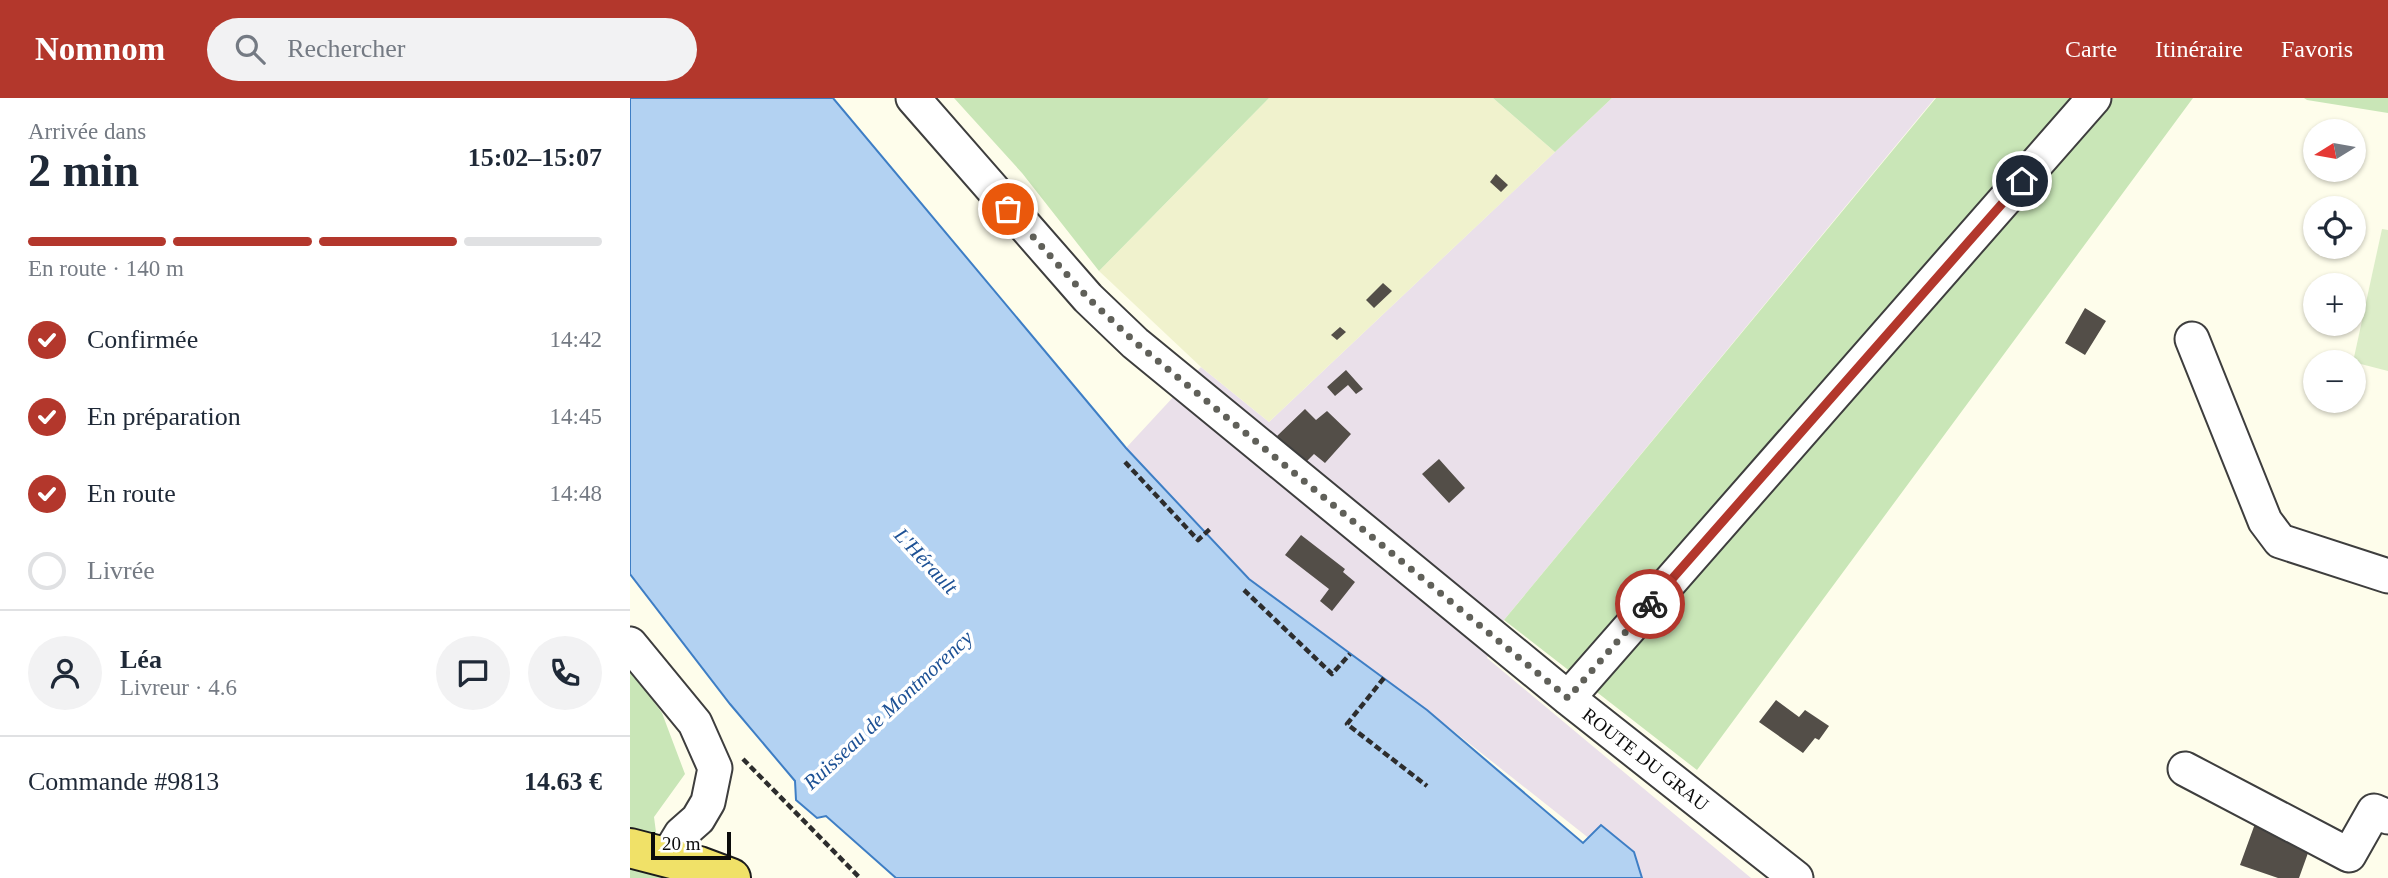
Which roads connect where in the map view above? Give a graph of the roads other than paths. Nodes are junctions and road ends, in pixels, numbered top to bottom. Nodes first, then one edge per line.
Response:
1 (913, 98) edge
2 (2094, 98) edge
3 (2192, 339) dead end
4 (2388, 576) edge
5 (630, 644) edge
6 (1568, 698) junction
7 (2185, 769) dead end
8 (2388, 817) edge
9 (630, 848) edge
10 (695, 870) edge
11 (1796, 878) edge

1 - 6 street, ROUTE DU GRAU
2 - 6 street
3 - 4 street
5 - 10 street
6 - 11 street, ROUTE DU GRAU
7 - 8 street
9 - 10 main road

